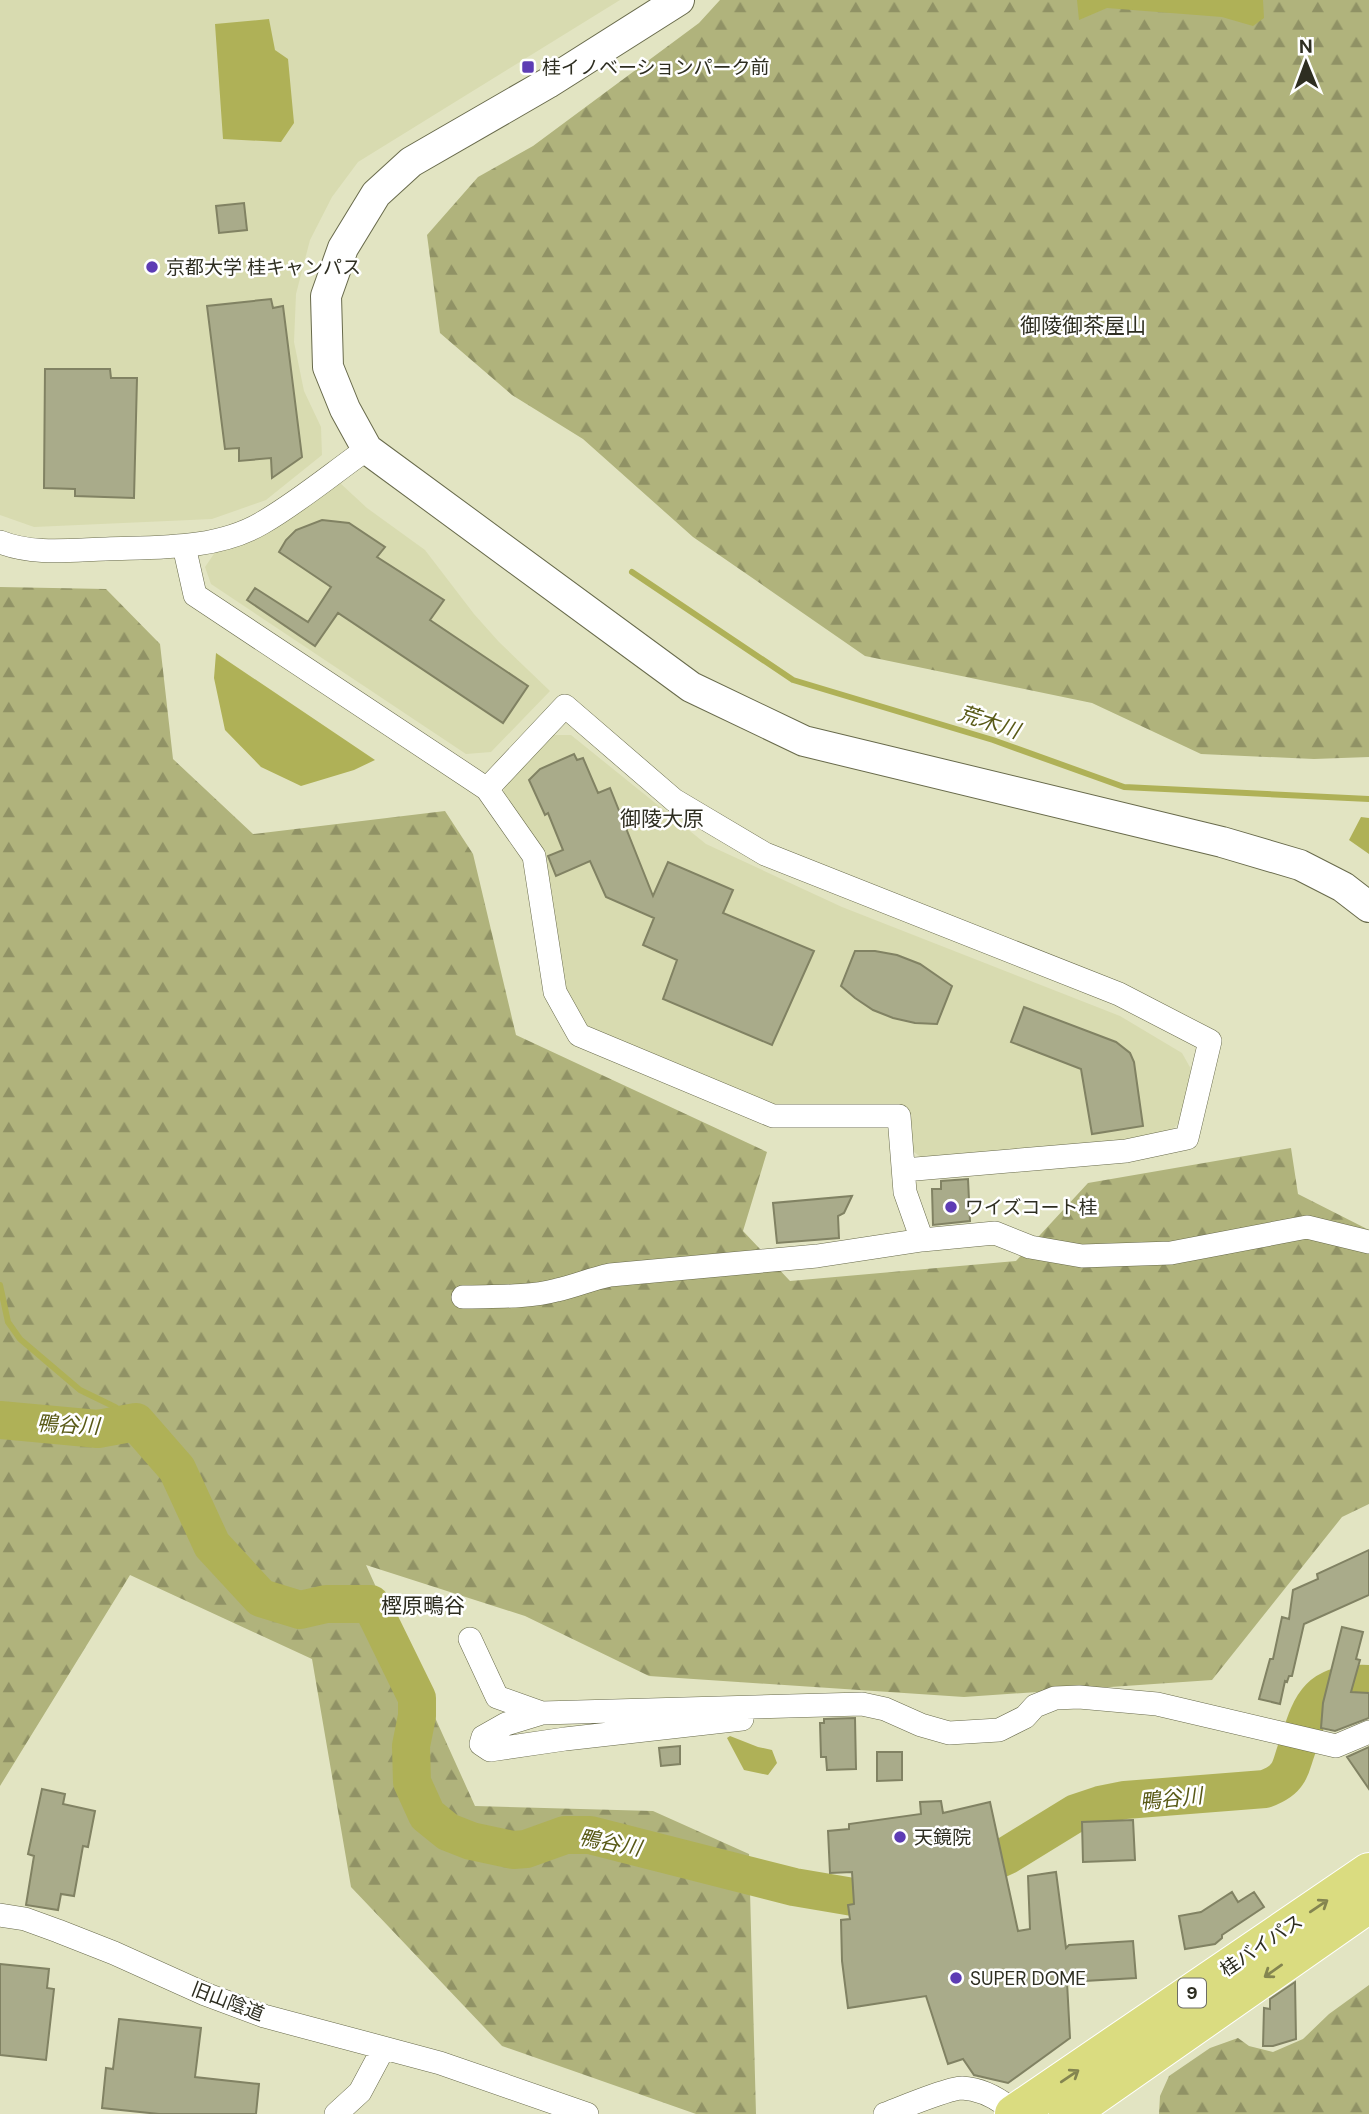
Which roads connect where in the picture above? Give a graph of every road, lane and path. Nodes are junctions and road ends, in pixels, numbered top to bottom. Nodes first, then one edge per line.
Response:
1 (679, 0) edge
2 (367, 449) junction
3 (0, 542) edge
4 (184, 546) junction
5 (487, 789) junction
6 (1369, 907) edge
7 (904, 1170) junction
8 (922, 1240) junction
9 (1369, 1242) edge
10 (463, 1297) dead end
11 (470, 1639) dead end
12 (787, 1705) junction
13 (541, 1713) junction
14 (1369, 1732) edge
15 (1369, 1872) edge
16 (1369, 1903) edge
17 (0, 1915) edge
18 (383, 2049) junction
19 (1015, 2113) edge
20 (336, 2114) edge
21 (587, 2114) edge
22 (885, 2114) edge
23 (1068, 2114) edge

1 - 2 street
2 - 4 street
2 - 6 street
3 - 4 street
4 - 5 street
5 - 7 street
5 - 7 street
7 - 8 street
8 - 9 street
8 - 10 street
11 - 13 street
12 - 13 street
12 - 13 street
12 - 14 street
19 -> 15 highway, 桂バイパス / 9
16 -> 23 highway, 桂バイパス / 9
17 - 18 street, 旧山陰道
18 - 20 street
18 - 21 street, 旧山陰道
19 - 22 street

